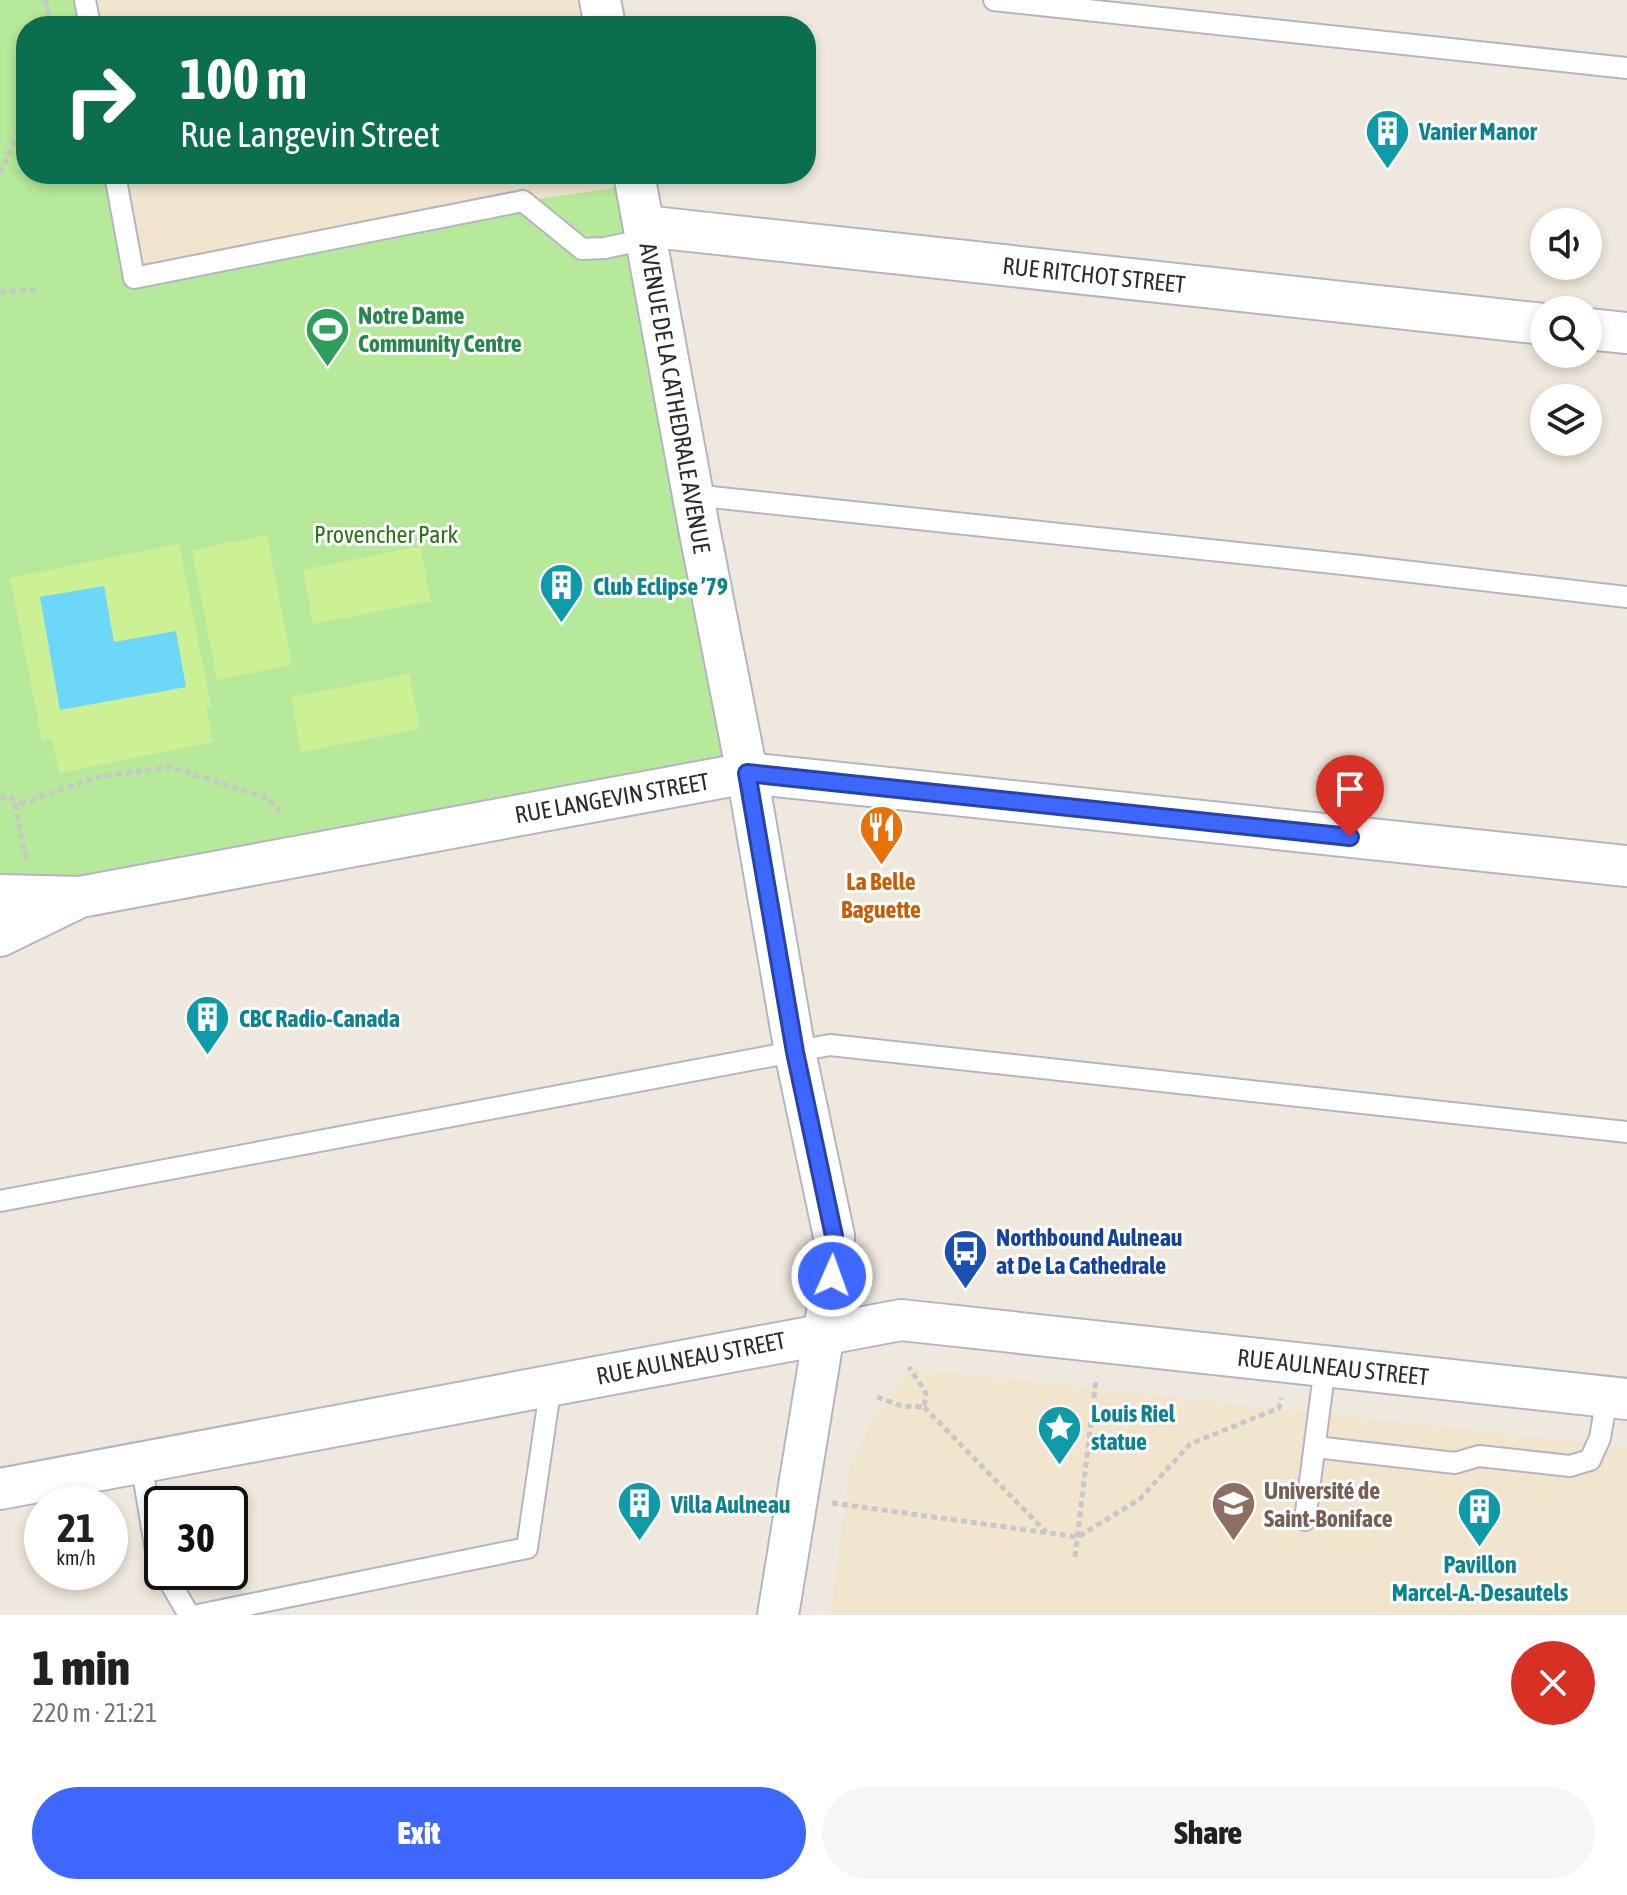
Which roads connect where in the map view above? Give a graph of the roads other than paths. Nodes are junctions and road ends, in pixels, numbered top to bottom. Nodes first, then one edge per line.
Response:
1 (994, 0) edge
2 (1627, 68) edge
3 (117, 184) edge
4 (636, 184) edge
5 (645, 233) junction
6 (1530, 323) edge
7 (1602, 330) edge
8 (1627, 333) edge
9 (692, 495) junction
10 (1627, 597) edge
11 (747, 773) junction
12 (1627, 866) edge
13 (17, 895) edge
14 (80, 897) junction
15 (0, 936) edge
16 (795, 1052) junction
17 (1627, 1132) edge
18 (0, 1201) edge
19 (824, 1333) junction
20 (1325, 1366) junction
21 (551, 1384) junction
22 (1617, 1398) edge
23 (1315, 1447) junction
24 (141, 1462) junction
25 (145, 1486) edge
26 (0, 1489) edge
27 (1305, 1520) dead end
28 (174, 1590) edge
29 (189, 1615) edge
30 (198, 1615) edge
31 (778, 1615) edge

1 - 2 lane
3 - 5 lane
4 - 5 street, AVENUE DE LA CATHEDRALE AVENUE
5 - 6 street, RUE RITCHOT STREET
5 - 9 street, AVENUE DE LA CATHEDRALE AVENUE
7 - 8 street
9 - 10 lane
9 - 11 street, AVENUE DE LA CATHEDRALE AVENUE
11 - 12 street, RUE LANGEVIN STREET
11 - 14 street, RUE LANGEVIN STREET
11 - 16 street, AVENUE DE LA CATHEDRALE AVENUE
13 - 14 street, RUE LANGEVIN STREET
14 - 15 street, RUE LANGEVIN STREET
16 - 17 lane
16 - 18 lane
16 - 19 street, AVENUE DE LA CATHEDRALE AVENUE
19 - 20 street, RUE AULNEAU STREET
19 - 21 street, RUE AULNEAU STREET
19 - 31 street, AVENUE DE LA CATHEDRALE AVENUE
20 - 22 street, RUE AULNEAU STREET
20 - 23 lane
21 - 24 street, RUE AULNEAU STREET
21 - 30 lane
22 - 23 lane
23 - 27 lane
24 - 25 lane
24 - 26 street, RUE AULNEAU STREET
28 - 29 lane

